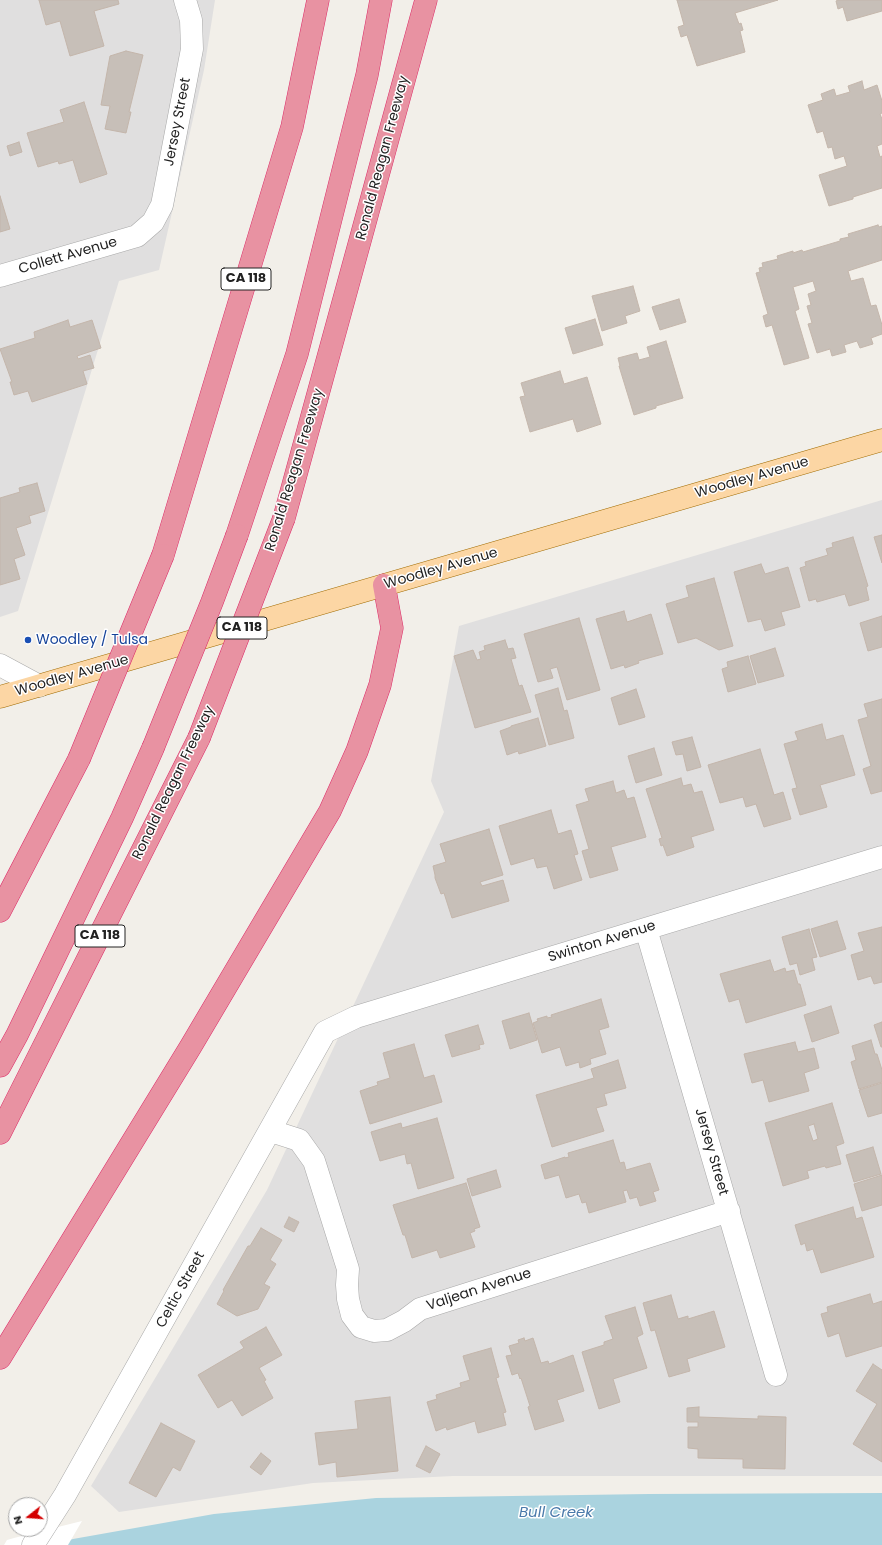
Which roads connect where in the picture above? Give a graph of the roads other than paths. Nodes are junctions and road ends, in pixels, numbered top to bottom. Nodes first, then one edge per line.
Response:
1 (185, 0) edge
2 (318, 0) edge
3 (381, 0) edge
4 (426, 0) edge
5 (137, 236) joint
6 (0, 276) edge
7 (882, 440) edge
8 (384, 585) junction
9 (0, 665) edge
10 (39, 686) junction
11 (0, 697) edge
12 (882, 857) edge
13 (0, 911) edge
14 (646, 929) junction
15 (325, 1032) joint
16 (0, 1066) edge
17 (271, 1131) junction
18 (0, 1134) edge
19 (728, 1211) junction
20 (0, 1358) edge
21 (776, 1375) dead end
22 (37, 1538) edge

1 - 5 street, Jersey Street
2 - 13 highway, CA 118, bridge
3 - 16 highway, CA 118, bridge
4 - 18 highway, Ronald Reagan Freeway / CA 118, bridge
5 - 6 street, Collett Avenue
7 - 8 main road, Woodley Avenue
8 - 10 main road, Woodley Avenue
8 - 20 highway
9 - 10 street
10 - 11 main road, Woodley Avenue
12 - 14 street, Swinton Avenue
14 - 15 street, Swinton Avenue
14 - 19 street, Jersey Street
15 - 17 street, Celtic Street
17 - 19 street, Valjean Avenue
17 - 22 street, Celtic Street
19 - 21 street, Jersey Street

